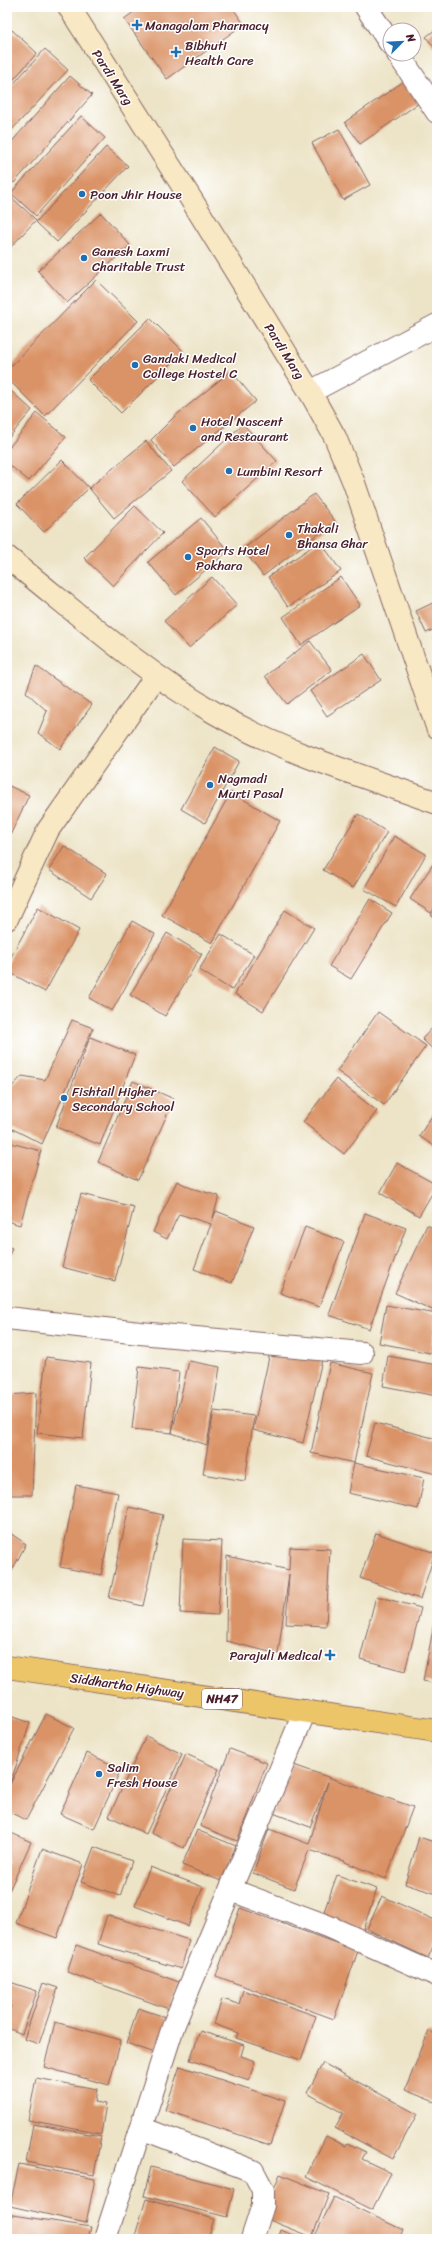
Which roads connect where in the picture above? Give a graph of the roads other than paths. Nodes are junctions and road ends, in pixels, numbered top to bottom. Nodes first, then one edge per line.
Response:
1 (68, 7) edge
2 (366, 7) edge
3 (382, 30) edge
4 (403, 62) edge
5 (437, 112) edge
6 (437, 325) edge
7 (310, 392) junction
8 (7, 557) edge
9 (156, 676) junction
10 (437, 727) edge
11 (437, 803) edge
12 (7, 919) edge
13 (7, 1318) edge
14 (362, 1353) dead end
15 (7, 1667) edge
16 (305, 1711) junction
17 (437, 1731) edge
18 (231, 1890) junction
19 (437, 1975) edge
20 (141, 2128) junction
21 (105, 2239) edge
22 (252, 2239) edge

1 - 7 main road, Pardi Marg
2 - 3 street
4 - 5 street
6 - 7 street
7 - 10 main road, Pardi Marg
8 - 9 main road
9 - 11 main road
9 - 12 main road
13 - 14 street
15 - 16 highway, Siddhartha Highway / NH47
16 - 17 highway, Siddhartha Highway / NH47
16 - 18 street
18 - 19 street
18 - 20 street
20 - 21 street
20 - 22 street

